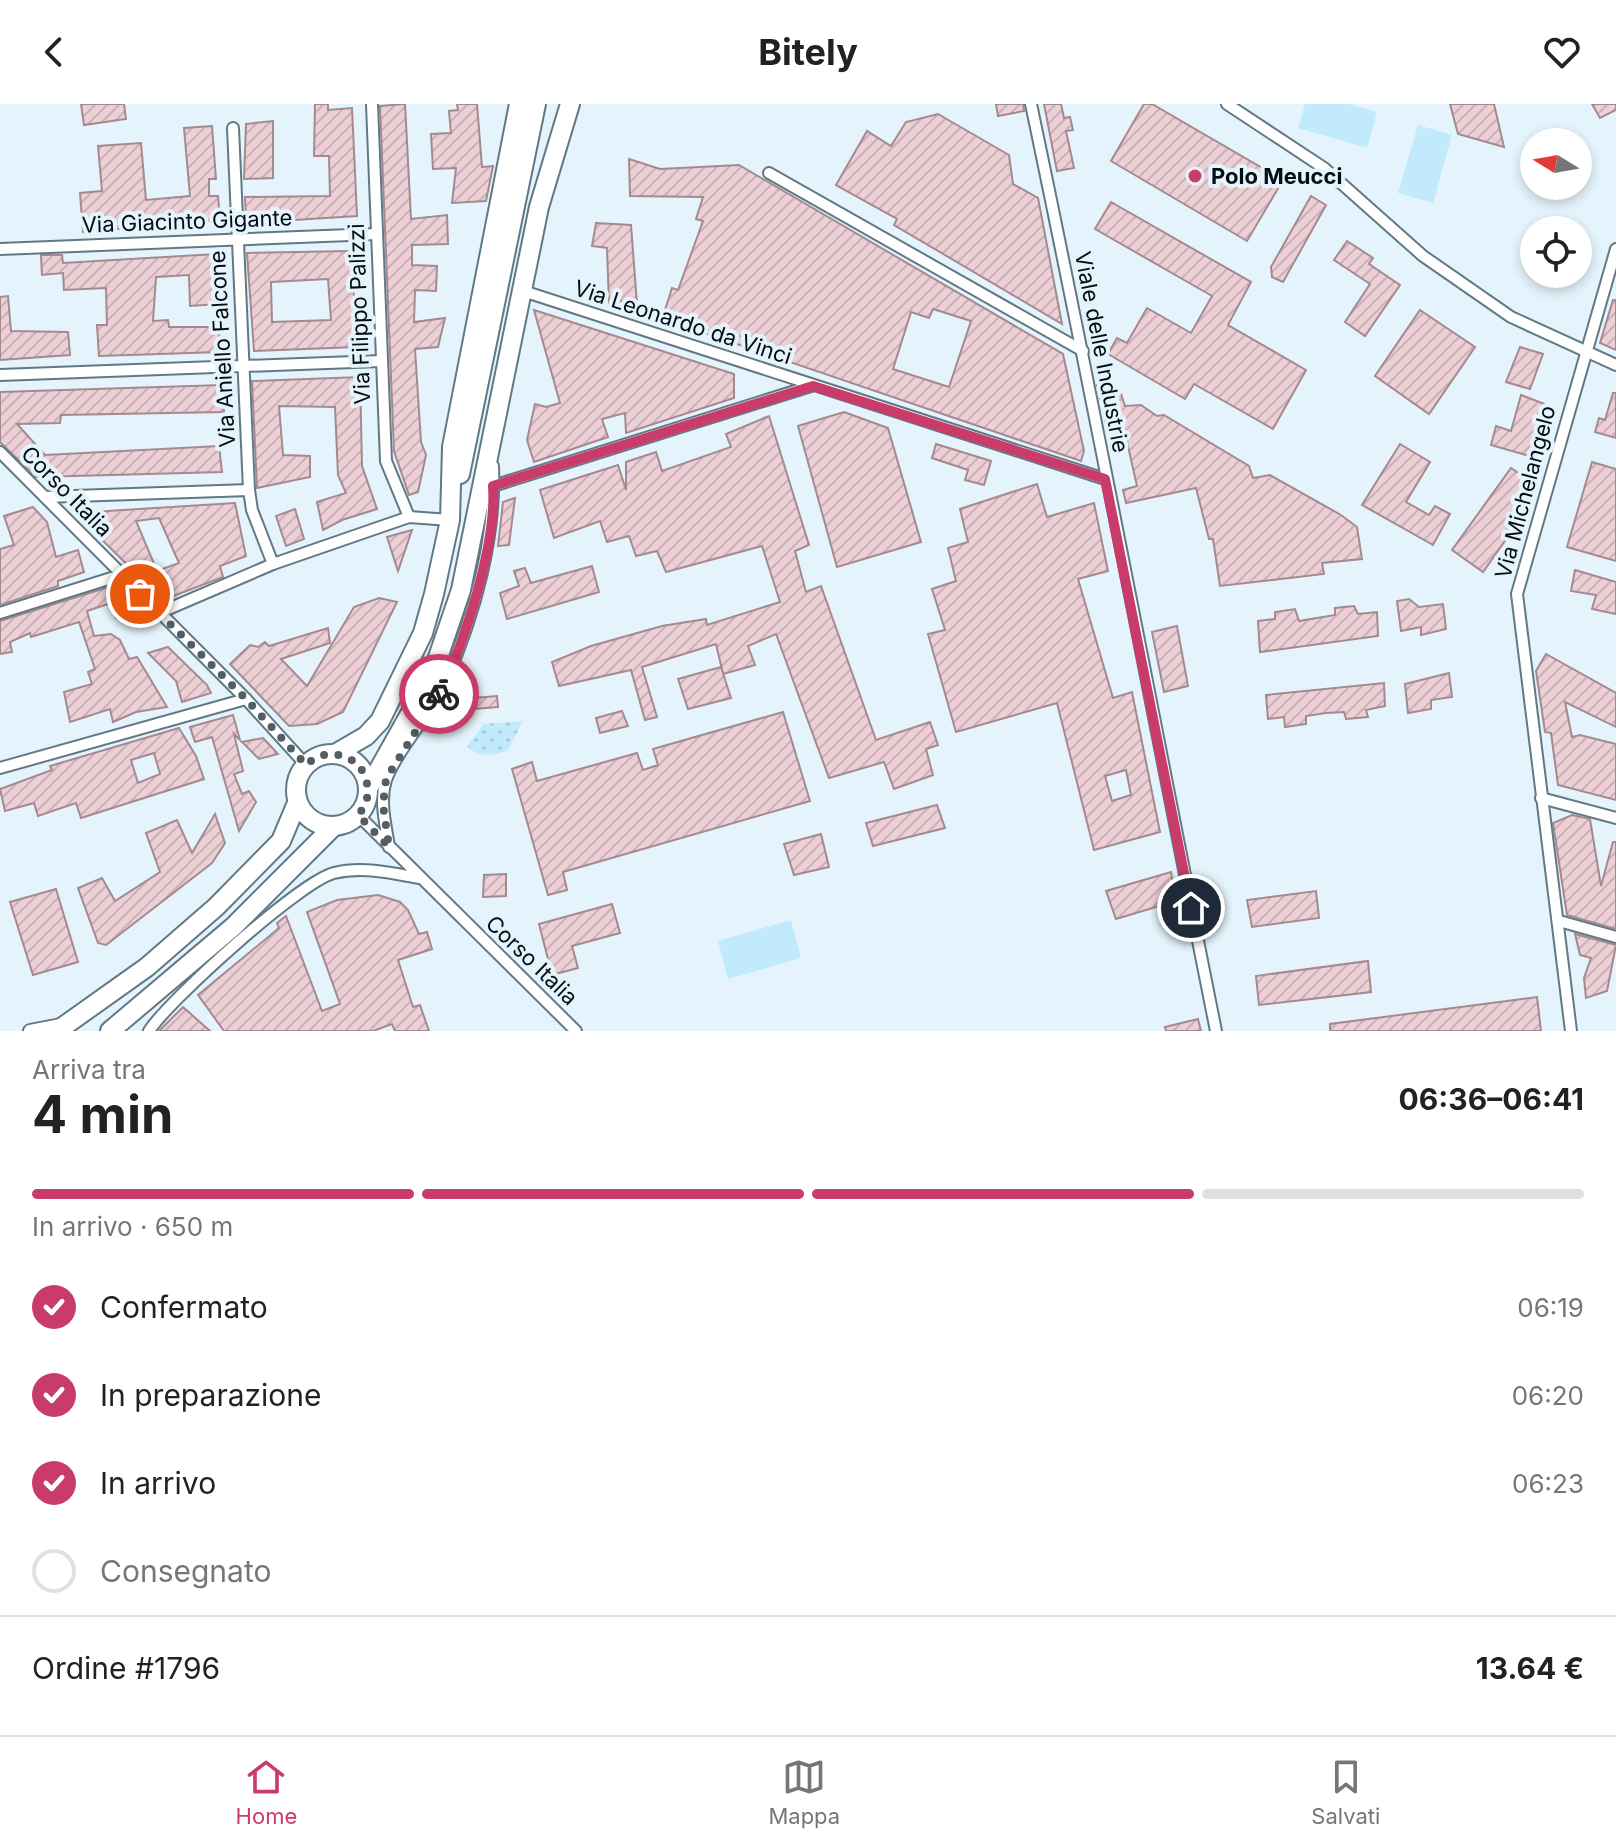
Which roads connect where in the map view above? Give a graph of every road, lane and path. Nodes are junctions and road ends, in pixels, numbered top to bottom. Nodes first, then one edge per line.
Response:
1 (372, 104) edge
2 (519, 104) edge
3 (536, 104) edge
4 (558, 104) edge
5 (570, 104) edge
6 (1031, 104) edge
7 (1227, 104) edge
8 (233, 128) dead end
9 (769, 173) dead end
10 (539, 207) junction
11 (376, 234) junction
12 (236, 238) junction
13 (0, 249) edge
14 (1616, 249) edge
15 (523, 291) junction
16 (1083, 351) junction
17 (1585, 352) junction
18 (381, 361) junction
19 (1616, 365) edge
20 (242, 368) junction
21 (0, 375) edge
22 (813, 386) junction
23 (492, 448) junction
24 (0, 452) edge
25 (1105, 479) junction
26 (493, 486) junction
27 (249, 490) junction
28 (45, 497) junction
29 (409, 517) junction
30 (450, 520) junction
31 (273, 564) junction
32 (121, 575) junction
33 (0, 613) edge
34 (159, 613) junction
35 (246, 699) junction
36 (335, 754) junction
37 (306, 765) junction
38 (0, 768) edge
39 (369, 787) junction
40 (1541, 798) junction
41 (297, 803) junction
42 (358, 815) junction
43 (1616, 818) edge
44 (333, 827) junction
45 (389, 847) junction
46 (419, 878) junction
47 (1559, 921) junction
48 (1616, 937) edge
49 (63, 1027) edge
50 (30, 1031) edge
51 (110, 1031) edge
52 (149, 1031) edge
53 (576, 1031) edge
54 (1216, 1031) edge
55 (1571, 1031) edge

1 - 11 street, Via Filippo Palizzi
2 - 30 highway
3 - 30 highway
4 - 10 highway
5 - 10 highway
6 - 16 street, Viale delle Industrie
7 - 17 street
8 - 12 street, Via Aniello Falcone
9 - 16 street
10 - 15 highway
11 - 12 street, Via Giacinto Gigante
11 - 18 street, Via Filippo Palizzi
12 - 13 street, Via Giacinto Gigante
12 - 20 street, Via Aniello Falcone
14 - 17 street, Via Michelangelo
15 - 22 street, Via Leonardo da Vinci
15 - 23 highway
16 - 25 street, Viale delle Industrie
17 - 19 street
17 - 40 street, Via Michelangelo
18 - 20 street
18 - 29 street, Via Filippo Palizzi
20 - 21 street
20 - 27 street, Via Aniello Falcone
22 - 25 street, Via Leonardo da Vinci
22 - 26 street
23 - 26 street
23 - 39 highway
24 - 28 street, Corso Italia
25 - 54 street, Viale delle Industrie
26 - 45 street
27 - 28 street
27 - 31 street, Via Aniello Falcone
28 - 32 street, Corso Italia
29 - 30 street
29 - 31 street
30 - 36 highway
31 - 34 street
32 - 33 street
32 - 34 street, Corso Italia
34 - 35 street, Corso Italia
35 - 37 street, Corso Italia
35 - 38 street
36 - 37 highway
36 - 39 highway
37 - 41 highway
39 - 42 highway
40 - 43 street
40 - 47 street, Via Michelangelo
41 - 44 highway
41 - 49 highway
42 - 44 highway
42 - 45 street, Corso Italia
44 - 51 highway
45 - 46 street, Corso Italia
46 - 52 street
46 - 53 street, Corso Italia
47 - 48 street
47 - 55 street, Via Michelangelo
49 - 50 street

